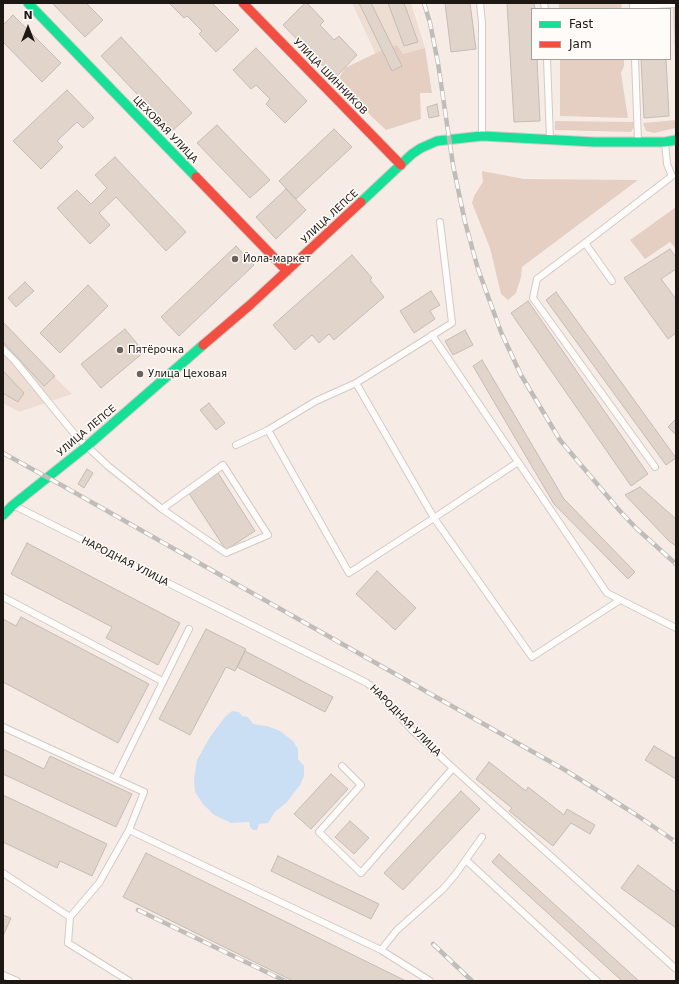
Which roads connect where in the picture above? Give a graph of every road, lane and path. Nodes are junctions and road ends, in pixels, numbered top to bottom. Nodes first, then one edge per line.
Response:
1 (28, 3) edge
2 (243, 3) edge
3 (480, 3) edge
4 (676, 4) edge
5 (633, 6) edge
6 (547, 60) edge
7 (635, 60) edge
8 (482, 136) junction
9 (676, 140) edge
10 (550, 141) junction
11 (638, 142) junction
12 (665, 142) junction
13 (400, 165) junction
14 (440, 222) dead end
15 (585, 243) junction
16 (287, 271) junction
17 (612, 281) dead end
18 (432, 335) junction
19 (3, 349) edge
20 (3, 355) edge
21 (15, 361) junction
22 (356, 383) junction
23 (268, 430) junction
24 (236, 445) dead end
25 (87, 446) junction
26 (518, 462) junction
27 (655, 467) dead end
28 (13, 505) junction
29 (162, 509) junction
30 (3, 515) edge
31 (434, 518) junction
32 (3, 597) edge
33 (620, 600) junction
34 (676, 628) edge
35 (189, 629) dead end
36 (162, 681) junction
37 (3, 727) edge
38 (342, 766) dead end
39 (453, 768) junction
40 (115, 779) junction
41 (129, 830) junction
42 (482, 837) dead end
43 (466, 860) junction
44 (3, 873) edge
45 (70, 917) junction
46 (381, 950) junction
47 (676, 969) edge
48 (3, 975) edge
49 (17, 981) edge
50 (129, 981) edge
51 (430, 981) edge
52 (597, 981) edge

1 - 16 main road, ЦЕХОВАЯ УЛИЦА
2 - 13 main road, УЛИЦА ШИННИКОВ
3 - 8 lane
4 - 5 lane
6 - 10 lane
7 - 11 lane
8 - 10 main road, УЛИЦА ЛЕПСЕ
8 - 13 main road, УЛИЦА ЛЕПСЕ
9 - 12 main road, УЛИЦА ЛЕПСЕ
10 - 11 main road, УЛИЦА ЛЕПСЕ
11 - 12 main road, УЛИЦА ЛЕПСЕ
12 - 15 lane
13 - 16 main road, УЛИЦА ЛЕПСЕ
14 - 18 lane
15 - 17 lane
15 - 27 lane
16 - 25 main road, УЛИЦА ЛЕПСЕ
18 - 22 lane
18 - 26 lane
19 - 21 lane
20 - 21 lane
21 - 25 lane
22 - 23 lane
22 - 31 lane
23 - 24 lane
23 - 31 lane
25 - 28 main road, УЛИЦА ЛЕПСЕ
25 - 29 lane
26 - 31 lane
26 - 33 lane
28 - 30 main road, УЛИЦА ЛЕПСЕ
28 - 39 lane, НАРОДНАЯ УЛИЦА
29 - 29 lane
31 - 33 lane
32 - 36 lane
33 - 34 lane
35 - 36 lane
36 - 40 lane
37 - 40 lane
38 - 39 lane
39 - 47 lane, НАРОДНАЯ УЛИЦА
40 - 41 lane
41 - 45 lane
41 - 46 lane
42 - 43 lane
43 - 46 lane
43 - 52 lane
44 - 45 lane
45 - 50 lane
46 - 51 lane
48 - 49 lane

